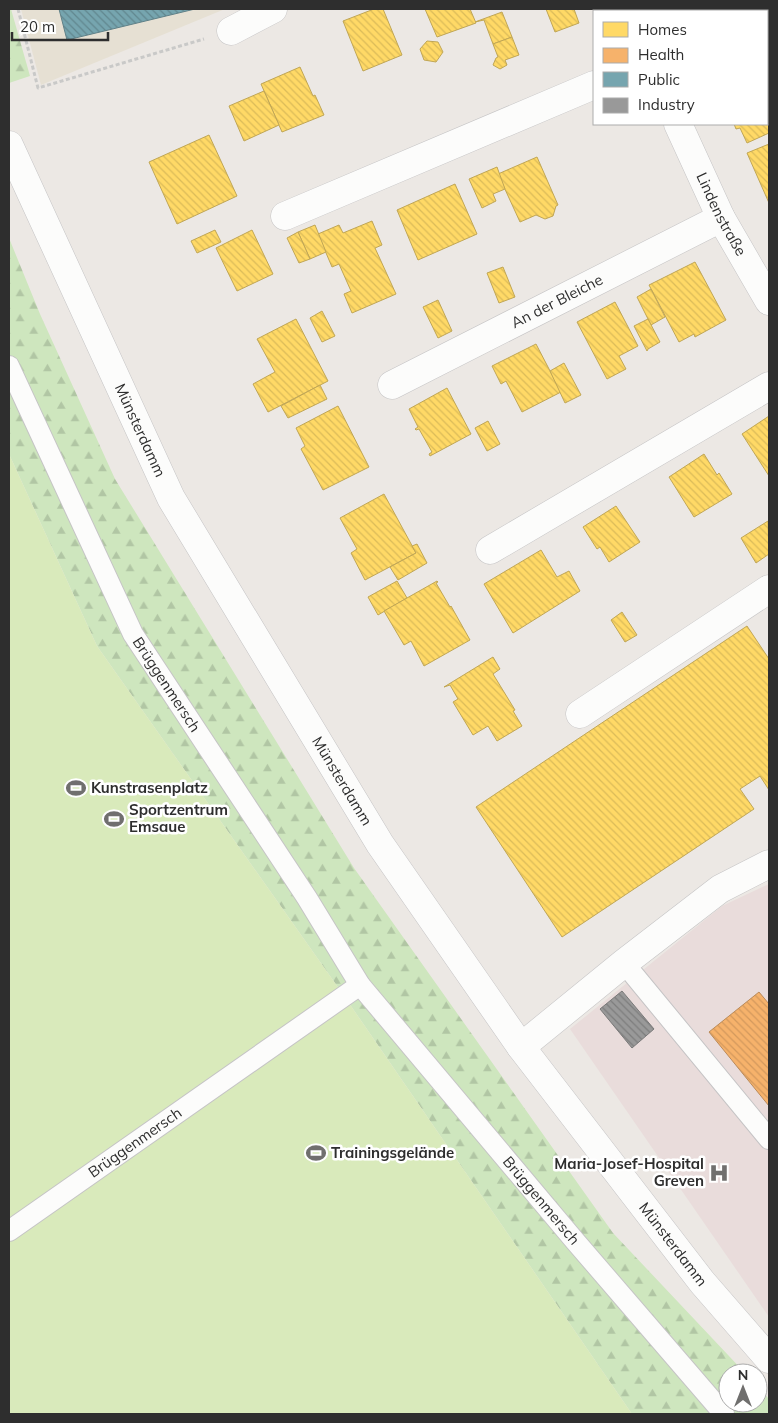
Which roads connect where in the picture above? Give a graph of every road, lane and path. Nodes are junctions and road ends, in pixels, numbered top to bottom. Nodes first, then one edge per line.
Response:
1 (18, 9) edge
2 (273, 9) edge
3 (231, 32) joint
4 (593, 85) edge
5 (678, 125) edge
6 (9, 145) edge
7 (285, 216) dead end
8 (721, 218) junction
9 (769, 301) edge
10 (9, 366) edge
11 (392, 385) dead end
12 (769, 386) edge
13 (490, 550) dead end
14 (769, 588) edge
15 (580, 714) dead end
16 (769, 864) edge
17 (624, 963) junction
18 (360, 985) junction
19 (521, 1047) junction
20 (769, 1139) edge
21 (9, 1232) edge
22 (769, 1359) edge
23 (724, 1414) edge

1 - 3 path
2 - 3 street
4 - 7 street
5 - 8 street, Lindenstraße
6 - 19 street, Münsterdamm
8 - 9 street, Lindenstraße
8 - 11 street, An der Bleiche
10 - 18 lane, Brüggenmersch
12 - 13 street
14 - 15 street
16 - 17 street
17 - 19 street
17 - 20 lane
18 - 21 lane, Brüggenmersch
18 - 23 lane, Brüggenmersch
19 - 22 street, Münsterdamm

